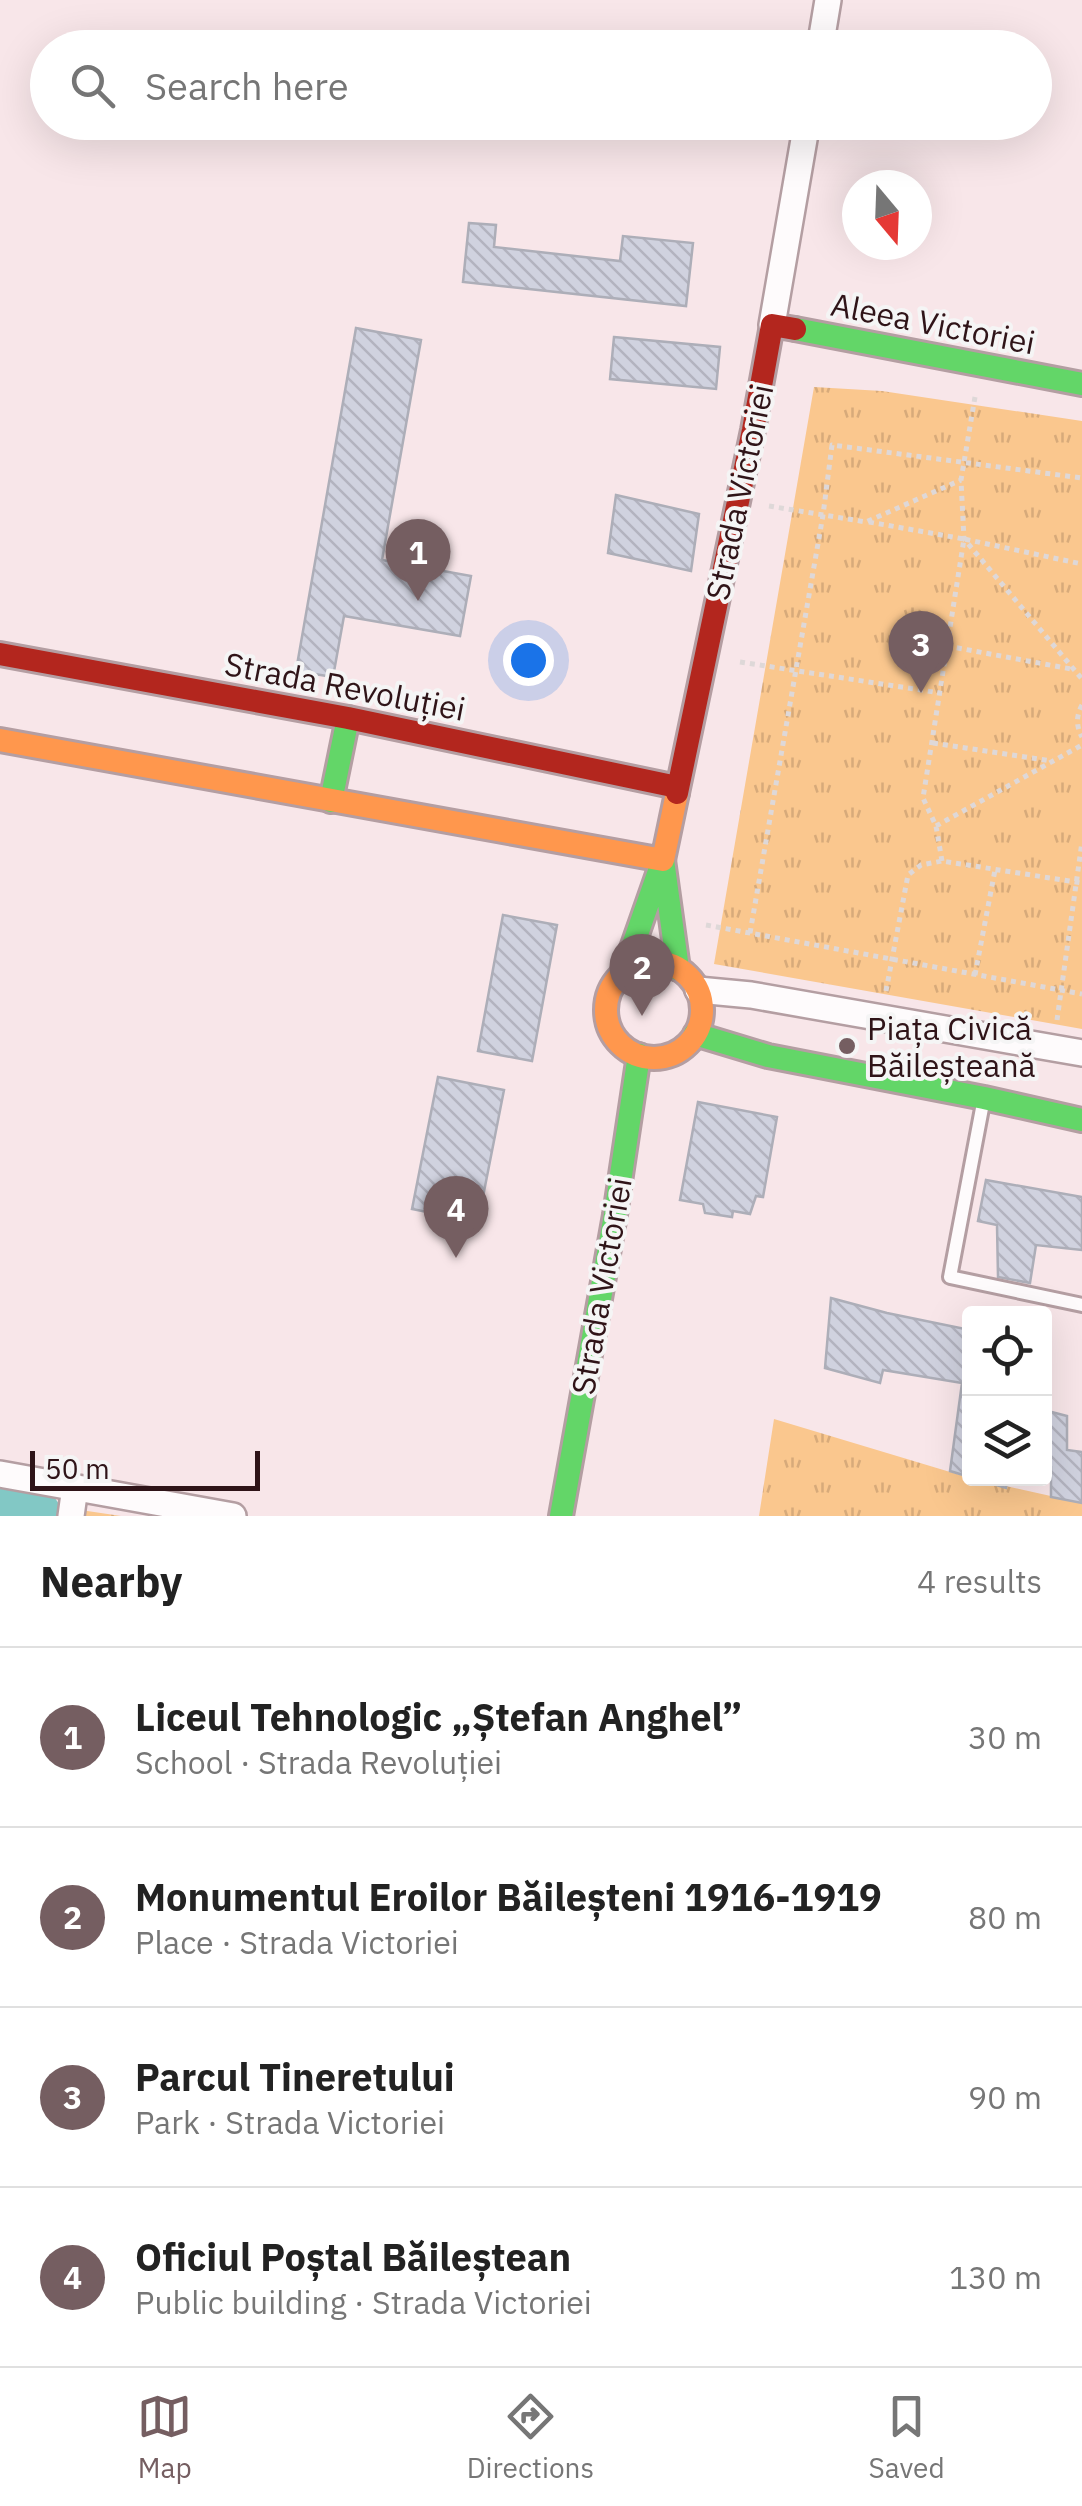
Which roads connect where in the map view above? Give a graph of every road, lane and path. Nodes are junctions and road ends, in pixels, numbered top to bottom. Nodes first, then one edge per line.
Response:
1 (828, 0) edge
2 (823, 30) edge
3 (804, 140) edge
4 (772, 326) junction
5 (980, 364) junction
6 (1082, 384) edge
7 (964, 462) junction
8 (1082, 478) edge
9 (961, 480) junction
10 (738, 500) junction
11 (823, 514) junction
12 (866, 522) junction
13 (964, 539) junction
14 (1082, 564) edge
15 (947, 646) junction
16 (0, 654) edge
17 (705, 656) junction
18 (796, 670) junction
19 (1074, 670) junction
20 (1082, 680) edge
21 (940, 693) junction
22 (1082, 705) edge
23 (348, 718) junction
24 (1082, 737) edge
25 (0, 740) edge
26 (932, 743) junction
27 (1082, 746) edge
28 (1054, 761) junction
29 (677, 787) junction
30 (332, 801) junction
31 (936, 826) junction
32 (1082, 842) edge
33 (663, 860) junction
34 (942, 861) junction
35 (994, 870) junction
36 (1079, 882) edge
37 (670, 919) junction
38 (750, 933) junction
39 (892, 959) junction
40 (678, 968) junction
41 (623, 974) junction
42 (975, 974) junction
43 (698, 990) junction
44 (1061, 990) junction
45 (1082, 994) edge
46 (882, 1018) junction
47 (696, 1034) junction
48 (1052, 1048) junction
49 (1082, 1053) edge
50 (639, 1056) junction
51 (984, 1098) junction
52 (1082, 1120) edge
53 (1082, 1305) edge
54 (0, 1474) edge
55 (74, 1487) junction
56 (71, 1516) edge
57 (232, 1516) edge
58 (561, 1516) edge

1 - 2 street
3 - 4 street, Strada Victoriei
4 - 5 main road, Aleea Victoriei
4 - 10 main road, Strada Victoriei
5 - 6 main road, Aleea Victoriei
5 - 7 path
7 - 8 path
7 - 9 path
7 - 11 path
9 - 12 path
9 - 13 path
10 - 11 path
10 - 17 main road, Strada Victoriei
11 - 12 path
11 - 18 path
12 - 13 path
13 - 14 path
13 - 15 path
13 - 19 path
15 - 19 path
15 - 21 path
16 - 23 main road, Strada Revoluției
17 - 18 path
17 - 29 main road, Strada Victoriei
18 - 21 path
18 - 38 path
19 - 20 path
21 - 26 path
22 - 24 path
23 - 29 main road, Strada Revoluției
23 - 30 main road
25 - 30 main road
26 - 28 path
26 - 31 path
27 - 28 path
28 - 31 path
29 - 33 main road, Strada Victoriei
30 - 33 main road
31 - 34 path
32 - 36 path
33 - 37 main road, Strada Victoriei
33 - 41 main road, Strada Victoriei
34 - 35 path
34 - 39 path
35 - 36 path
35 - 42 path
36 - 44 path
37 - 38 path
37 - 40 main road, Strada Victoriei
38 - 39 path
39 - 42 path
39 - 46 path
40 - 41 main road
40 - 43 main road
41 - 50 main road
42 - 44 path
43 - 46 street
43 - 47 main road
44 - 45 path
44 - 48 path
46 - 48 street
47 - 50 main road
47 - 51 main road
48 - 49 street
50 - 58 main road, Strada Victoriei
51 - 52 main road
51 - 53 lane
54 - 55 street
55 - 56 street
55 - 57 street

